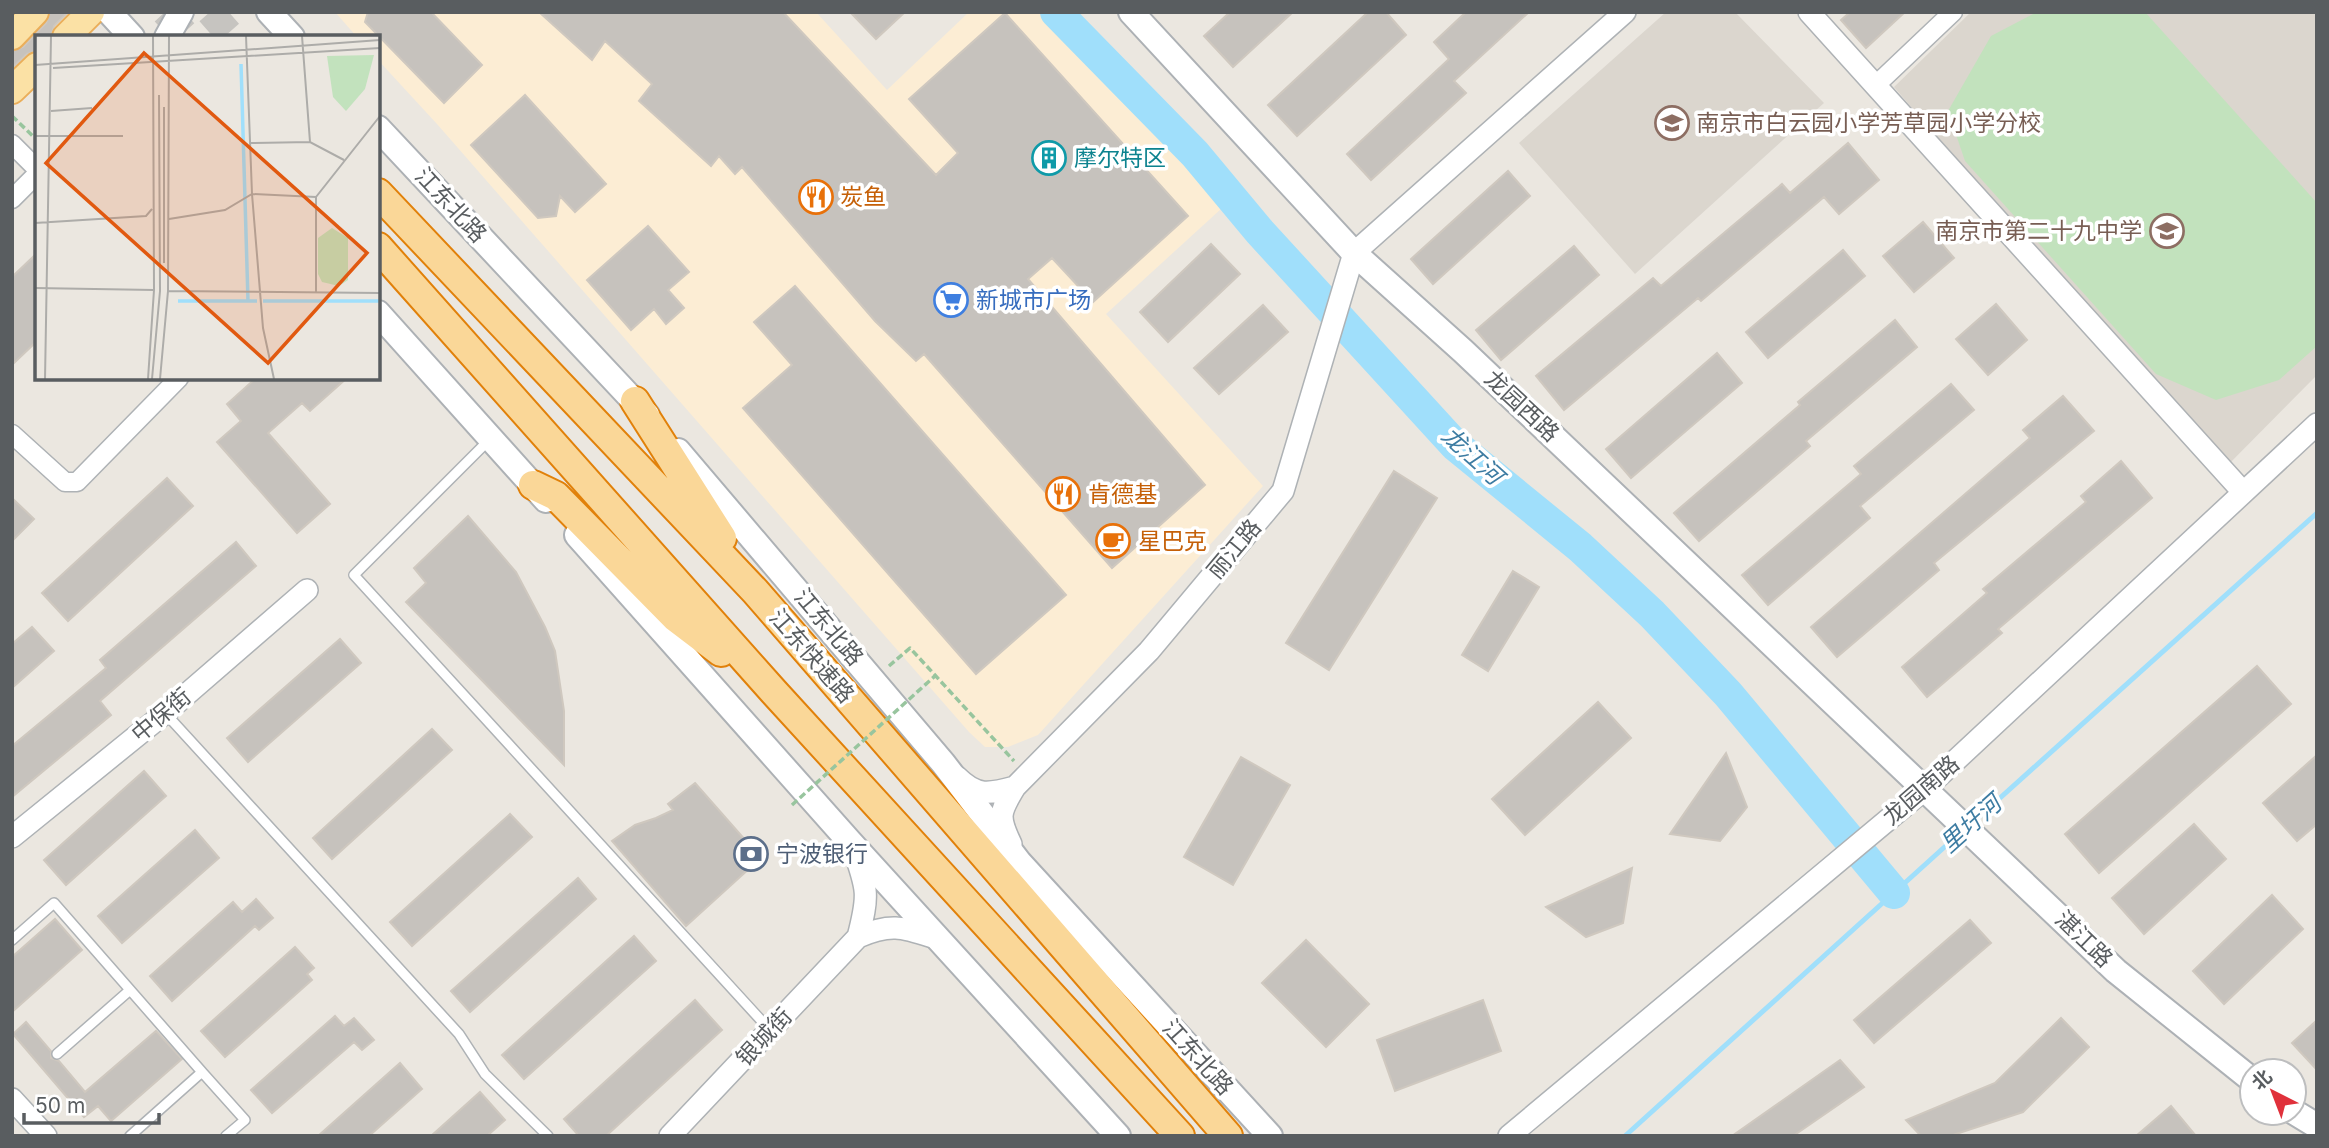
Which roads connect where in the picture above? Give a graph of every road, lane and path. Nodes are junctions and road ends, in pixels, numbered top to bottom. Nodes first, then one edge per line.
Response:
1 (35, 12) edge
2 (91, 12) edge
3 (109, 12) edge
4 (181, 12) edge
5 (269, 12) edge
6 (1131, 12) edge
7 (1625, 12) edge
8 (1810, 12) edge
9 (1953, 12) edge
10 (68, 35) edge
11 (130, 35) edge
12 (168, 35) edge
13 (290, 35) edge
14 (12, 36) edge
15 (1876, 85) junction
16 (12, 116) edge
17 (380, 130) edge
18 (35, 138) edge
19 (12, 144) edge
20 (35, 170) edge
21 (35, 174) edge
22 (380, 195) edge
23 (12, 199) edge
24 (380, 249) edge
25 (1354, 253) junction
26 (380, 315) edge
27 (176, 380) edge
28 (635, 401) junction
29 (2317, 424) edge
30 (12, 433) edge
31 (491, 438) junction
32 (533, 485) junction
33 (2244, 492) junction
34 (307, 590) dead end
35 (755, 591) junction
36 (936, 676) junction
37 (873, 680) junction
38 (774, 692) junction
39 (165, 713) junction
40 (943, 763) junction
41 (1021, 781) junction
42 (1926, 788) junction
43 (792, 805) dead end
44 (12, 837) edge
45 (850, 842) junction
46 (1019, 862) junction
47 (858, 937) junction
48 (939, 939) junction
49 (12, 940) edge
50 (130, 990) junction
51 (770, 1031) junction
52 (57, 1054) dead end
53 (2238, 1069) edge
54 (202, 1072) junction
55 (12, 1099) edge
56 (46, 1136) edge
57 (130, 1136) edge
58 (226, 1136) edge
59 (548, 1136) edge
60 (670, 1136) edge
61 (1118, 1136) edge
62 (1180, 1136) edge
63 (1227, 1136) edge
64 (1270, 1136) edge
65 (1509, 1136) edge

1 - 14 main road
2 - 10 main road
3 - 11 main road
4 - 12 main road
5 - 13 main road
6 - 25 main road, 龙园西路
7 - 25 street
8 - 15 street
9 - 15 street
15 - 33 street
16 - 18 path
17 - 28 main road, 江东北路
19 - 20 street
21 - 23 street
22 - 35 highway, 江东快速路
24 - 38 highway
25 - 41 street, 丽江路
25 - 42 main road, 龙园西路
26 - 31 main road
27 - 30 street
28 - 35 highway
28 - 37 main road, 江东北路
29 - 33 street, 龙园南路
31 - 32 main road
31 - 51 lane
32 - 38 highway
32 - 45 main road
33 - 42 street, 龙园南路
34 - 39 street, 中保街
35 - 63 highway, 江东快速路
36 - 37 path
36 - 41 path
36 - 43 path, bridge
37 - 40 main road, 江东北路
38 - 62 highway
39 - 44 street, 中保街
39 - 59 lane
40 - 41 street
40 - 46 main road, 江东北路
41 - 46 street, 丽江路
42 - 53 main road, 湛江路
42 - 65 street, 龙园南路
45 - 47 street, 银城街
45 - 48 main road
46 - 64 main road, 江东北路
47 - 48 street
47 - 51 street, 银城街
48 - 61 main road
49 - 50 lane
50 - 52 lane
50 - 54 lane
51 - 60 street, 银城街
54 - 57 lane
54 - 58 lane
55 - 56 street

